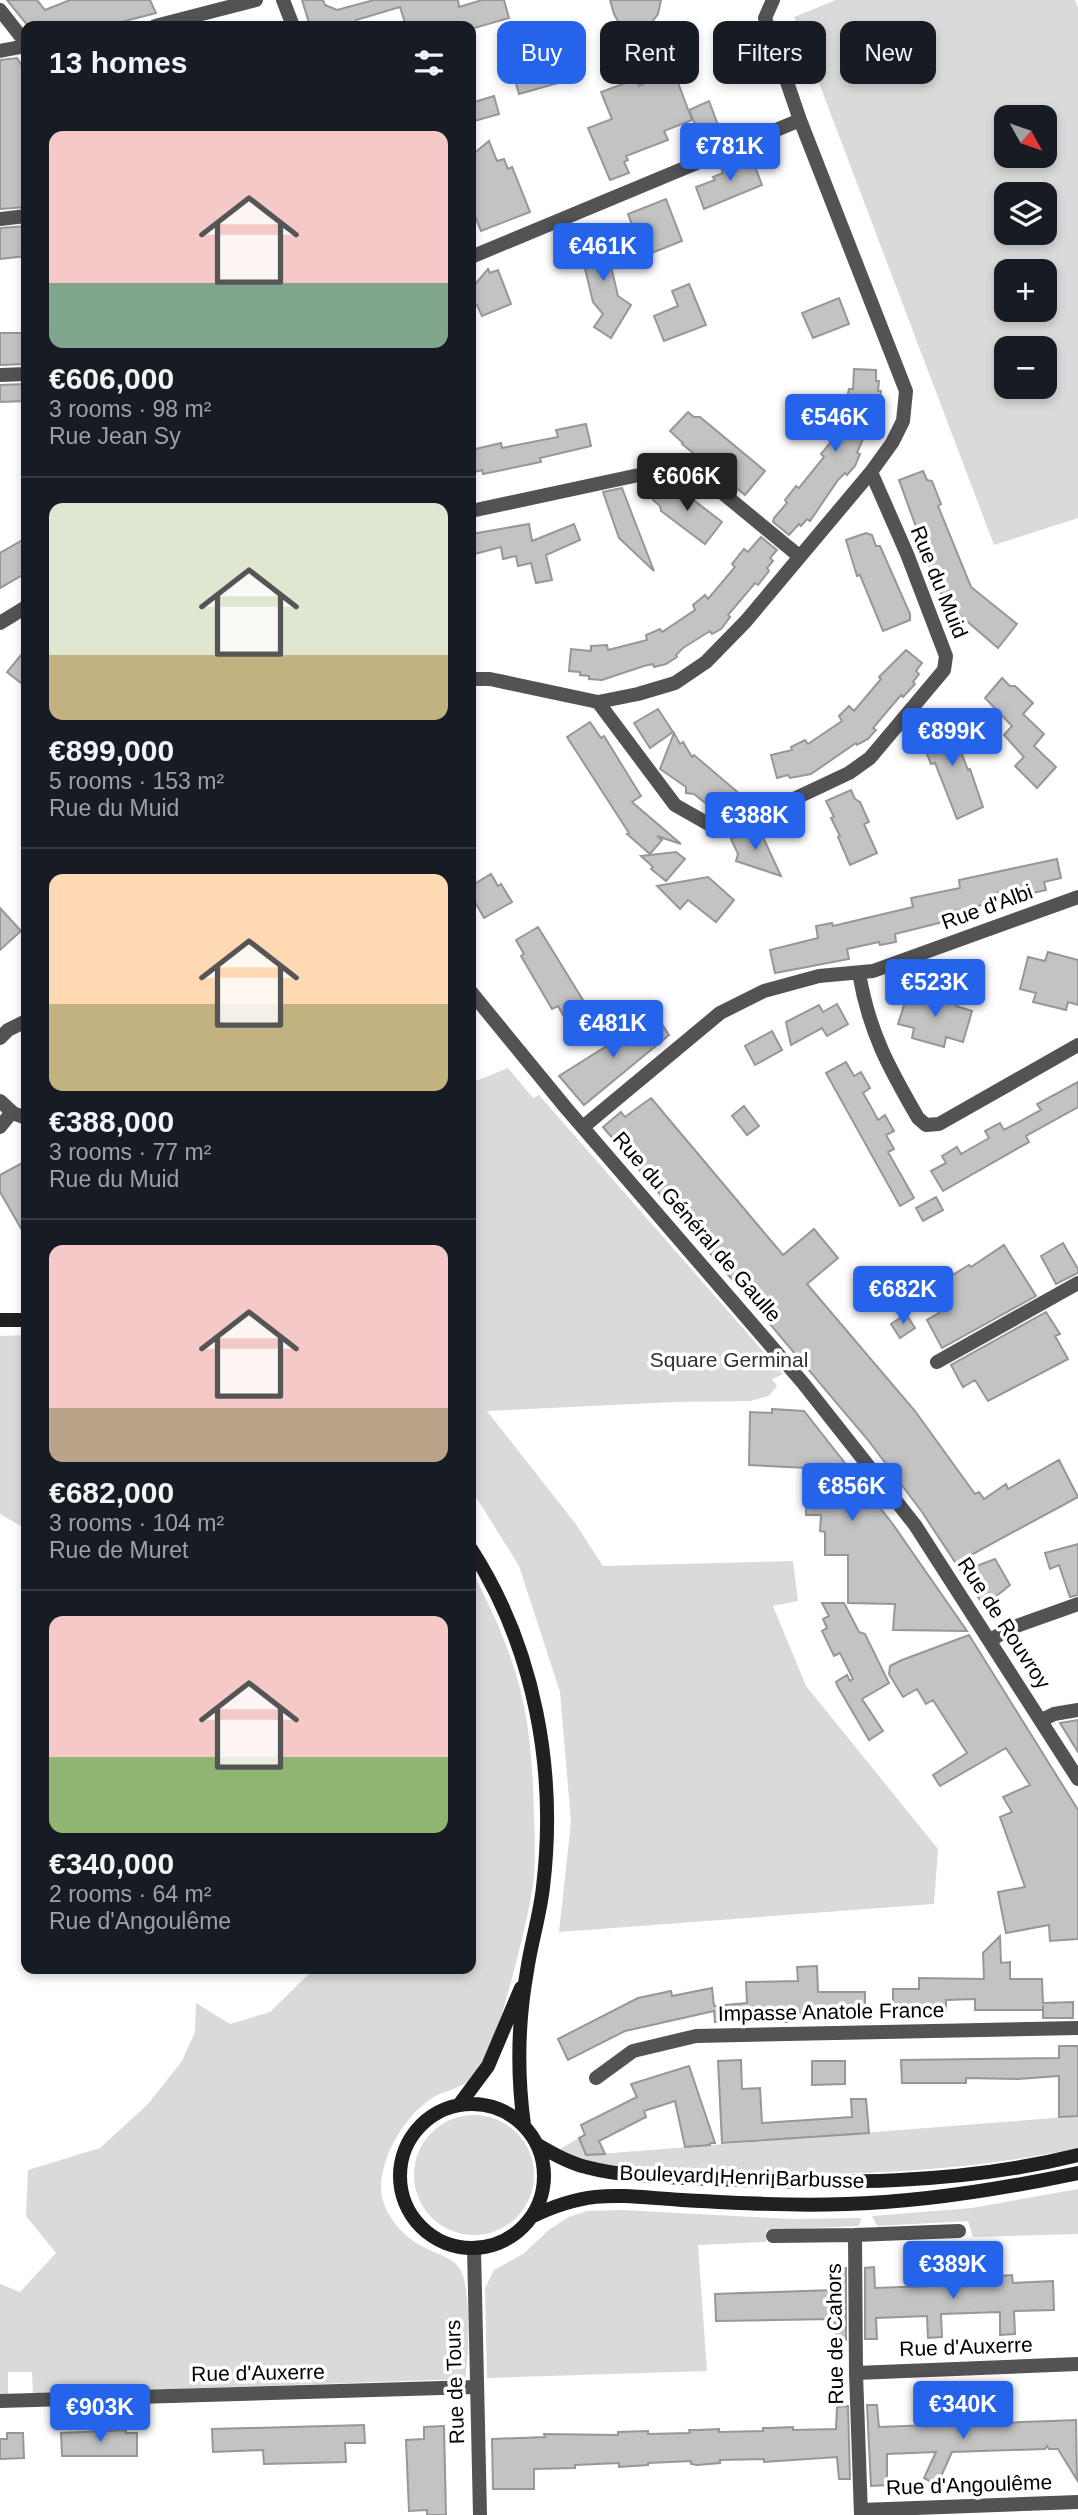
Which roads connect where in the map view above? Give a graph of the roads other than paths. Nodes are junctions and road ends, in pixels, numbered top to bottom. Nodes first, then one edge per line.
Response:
1 (256, 0) edge
2 (284, 0) edge
3 (773, 0) edge
4 (0, 10) edge
5 (174, 21) edge
6 (291, 21) edge
7 (21, 37) edge
8 (21, 45) edge
9 (0, 51) edge
10 (800, 120) junction
11 (21, 217) edge
12 (0, 219) edge
13 (476, 255) edge
14 (21, 374) edge
15 (0, 375) edge
16 (871, 472) junction
17 (476, 510) edge
18 (799, 556) junction
19 (21, 611) edge
20 (0, 622) edge
21 (476, 679) edge
22 (597, 702) junction
23 (1078, 897) edge
24 (859, 973) junction
25 (476, 998) edge
26 (21, 1023) edge
27 (0, 1037) edge
28 (1078, 1045) edge
29 (0, 1101) edge
30 (19, 1115) edge
31 (0, 1127) edge
32 (583, 1127) junction
33 (1078, 1283) edge
34 (0, 1320) edge
35 (21, 1320) edge
36 (937, 1362) dead end
37 (915, 1525) joint
38 (476, 1558) edge
39 (1078, 1604) edge
40 (991, 1640) junction
41 (1078, 1710) edge
42 (1042, 1720) junction
43 (1078, 1779) edge
44 (526, 1973) junction
45 (1078, 2028) edge
46 (596, 2078) dead end
47 (458, 2105) junction
48 (524, 2125) junction
49 (538, 2145) junction
50 (1078, 2155) edge
51 (1078, 2173) edge
52 (531, 2217) junction
53 (958, 2231) dead end
54 (855, 2235) junction
55 (774, 2236) dead end
56 (474, 2248) junction
57 (1078, 2364) edge
58 (856, 2373) junction
59 (475, 2387) junction
60 (0, 2400) edge
61 (1078, 2502) edge
62 (861, 2513) edge
63 (480, 2515) edge

1 - 5 street
2 - 6 street
3 - 10 street
4 - 7 street
8 - 9 street
10 - 13 street
10 - 16 street
11 - 12 street
14 - 15 street
16 - 18 street
16 - 22 street, Rue du Muid
17 - 18 street
18 - 22 street
19 - 20 street
21 - 22 street
23 - 24 street, Rue d'Albi
24 - 28 street
24 - 32 street, Rue d'Albi
25 - 32 street, Rue du Général de Gaulle
26 - 27 street
29 - 30 street
30 - 31 street
32 - 37 street, Rue du Général de Gaulle
33 - 36 street
34 - 35 main road
37 - 40 street, Rue de Rouvroy
38 - 44 main road
39 - 40 street
40 - 42 street, Rue de Rouvroy
41 - 42 street
42 - 43 street, Rue de Rouvroy
44 - 47 main road
44 - 48 main road
45 - 46 street, Impasse Anatole France
47 - 48 main road
47 - 56 main road
48 - 49 main road
49 - 50 main road, Boulevard Henri Barbusse
49 - 52 main road
51 - 52 main road, Boulevard Henri Barbusse
52 - 56 main road
53 - 54 street
54 - 55 street, Rue de Cahors
54 - 58 street, Rue de Cahors
56 - 59 street, Rue de Tours
57 - 58 street, Rue d'Auxerre
58 - 62 street, Rue de Cahors
59 - 60 street, Rue d'Auxerre
59 - 63 street, Rue de Tours
61 - 62 street, Rue d'Angoulême

